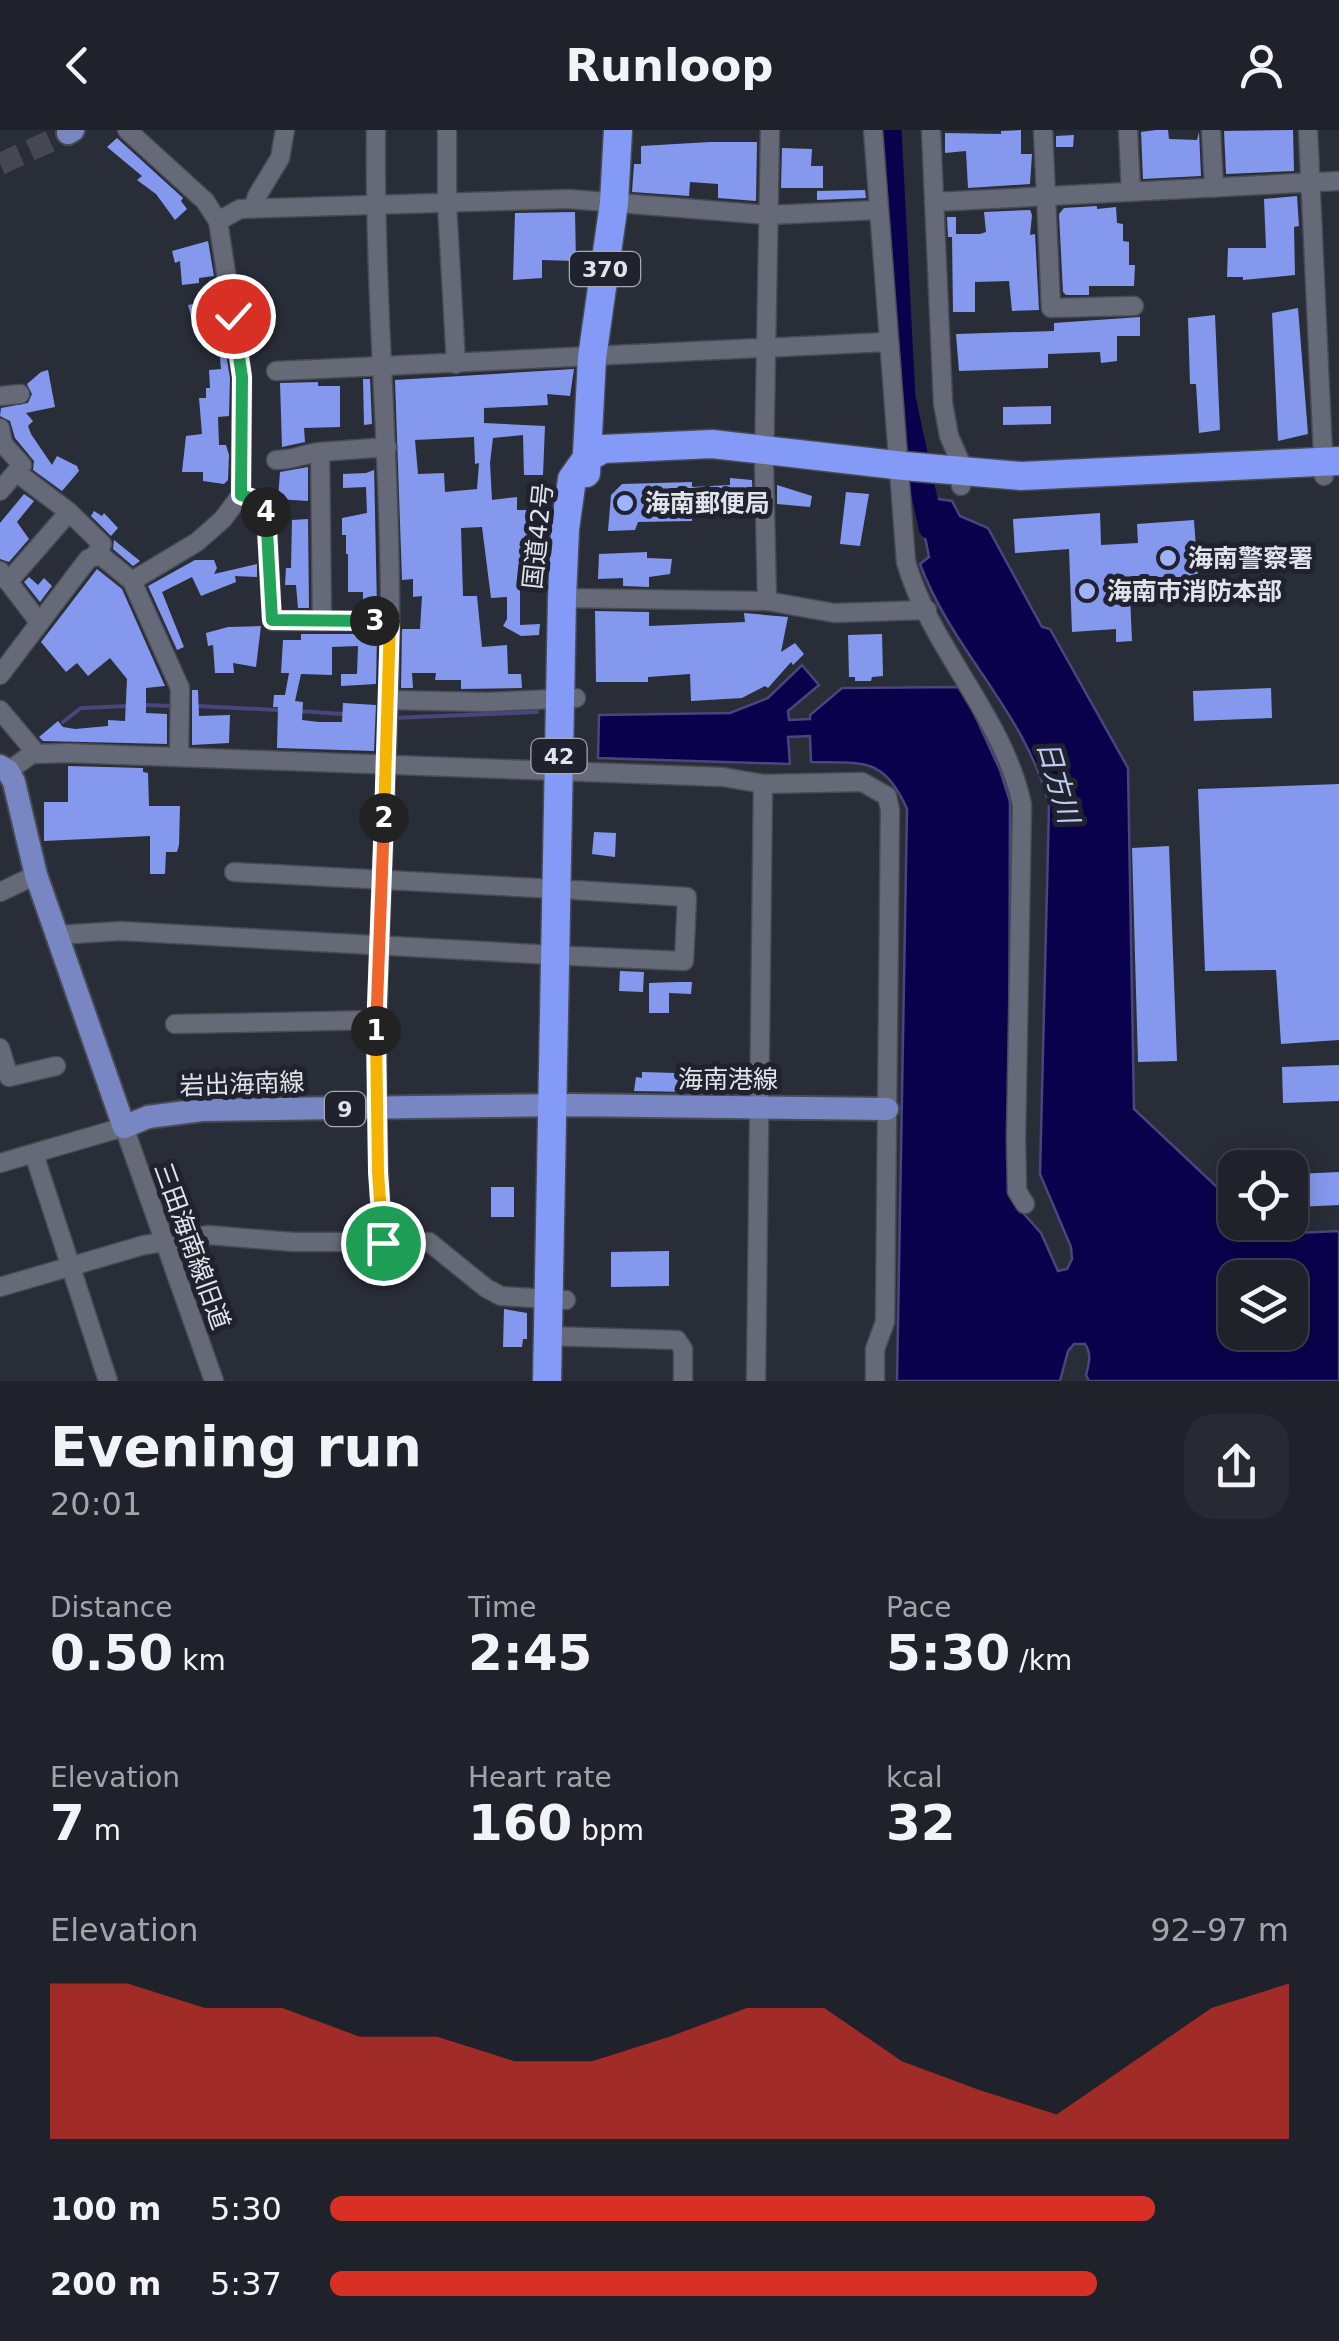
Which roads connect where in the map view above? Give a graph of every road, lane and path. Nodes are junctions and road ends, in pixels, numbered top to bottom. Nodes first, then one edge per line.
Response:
1 (127, 130) edge
2 (286, 130) edge
3 (376, 130) edge
4 (447, 130) edge
5 (618, 130) edge
6 (770, 130) edge
7 (873, 130) edge
8 (931, 130) edge
9 (1043, 130) edge
10 (1128, 130) edge
11 (1212, 130) edge
12 (1308, 130) edge
13 (1339, 181) edge
14 (1310, 183) junction
15 (1214, 188) junction
16 (1130, 192) junction
17 (1046, 196) junction
18 (934, 202) junction
19 (614, 203) junction
20 (446, 204) junction
21 (375, 205) junction
22 (254, 208) junction
23 (878, 210) junction
24 (769, 215) junction
25 (218, 221) junction
26 (1134, 306) dead end
27 (887, 342) junction
28 (768, 348) junction
29 (592, 358) junction
30 (456, 364) junction
31 (384, 367) junction
32 (276, 371) dead end
33 (20, 394) dead end
34 (0, 396) edge
35 (589, 408) junction
36 (0, 428) edge
37 (387, 447) junction
38 (628, 448) junction
39 (320, 452) junction
40 (765, 456) junction
41 (586, 458) junction
42 (276, 460) dead end
43 (1331, 468) edge
44 (16, 472) junction
45 (902, 473) junction
46 (958, 479) junction
47 (0, 491) edge
48 (241, 495) junction
49 (576, 499) junction
50 (69, 512) junction
51 (94, 557) junction
52 (4, 577) edge
53 (132, 582) junction
54 (570, 599) junction
55 (766, 601) junction
56 (927, 610) junction
57 (322, 621) junction
58 (390, 621) junction
59 (39, 622) junction
60 (0, 675) edge
61 (568, 698) junction
62 (389, 700) junction
63 (0, 710) edge
64 (37, 754) junction
65 (180, 756) junction
66 (386, 764) junction
67 (4, 768) edge
68 (568, 772) junction
69 (762, 784) junction
70 (234, 872) dead end
71 (36, 875) junction
72 (381, 881) junction
73 (565, 890) junction
74 (0, 892) edge
75 (57, 935) junction
76 (378, 947) junction
77 (562, 956) junction
78 (376, 1020) junction
79 (176, 1024) dead end
80 (0, 1048) edge
81 (56, 1066) dead end
82 (560, 1105) junction
83 (758, 1107) junction
84 (377, 1108) junction
85 (886, 1108) junction
86 (124, 1127) junction
87 (34, 1154) junction
88 (0, 1162) edge
89 (1025, 1204) dead end
90 (164, 1241) junction
91 (383, 1243) junction
92 (71, 1266) junction
93 (0, 1286) edge
94 (557, 1300) junction
95 (556, 1337) junction
96 (108, 1381) edge
97 (214, 1381) edge
98 (546, 1381) edge
99 (565, 1381) edge
100 (683, 1381) edge
101 (756, 1381) edge
102 (875, 1381) edge

1 - 25 street
2 - 22 street
3 - 21 street
4 - 20 street
5 - 19 highway, 370
6 - 24 street
7 - 23 street
8 - 18 street
9 - 17 street
10 - 16 street
11 - 15 street
12 - 14 street
13 - 14 street
14 - 15 street
14 - 43 street
15 - 16 street
16 - 17 street
17 - 18 street
17 - 26 street
18 - 46 street
19 - 20 street
19 - 24 street
19 - 29 highway, 370
20 - 21 street
20 - 30 street
21 - 22 street
21 - 31 street
22 - 25 street
23 - 24 street
23 - 27 street
24 - 28 street
25 - 48 street
27 - 28 street
27 - 45 street
28 - 29 street
28 - 40 street
29 - 30 street
29 - 35 highway, 370
30 - 31 street
31 - 32 street
31 - 37 street
33 - 34 street
35 - 38 highway
35 - 41 highway, 370
35 - 49 highway, 370
36 - 44 street
37 - 39 street
37 - 58 street
38 - 40 highway, 国道42号
38 - 41 highway, 国道42号
39 - 42 street
39 - 57 street
40 - 45 highway, 国道42号
40 - 49 highway, 国道42号
40 - 55 street
41 - 49 highway, 370
43 - 46 highway, 国道42号
44 - 47 street
44 - 50 street
45 - 46 highway, 国道42号
45 - 56 street
48 - 53 street
48 - 57 street
49 - 54 highway, 国道42号 / 42
50 - 51 street
50 - 52 street
51 - 53 street
51 - 59 street
52 - 59 street
53 - 65 street
54 - 55 street
54 - 61 highway, 国道42号 / 42
55 - 56 street
56 - 89 street
57 - 58 street
58 - 62 street
59 - 60 street
61 - 62 street
61 - 68 highway, 国道42号 / 42
62 - 66 street
63 - 64 street
64 - 65 street
64 - 67 street
65 - 66 street
66 - 68 street
66 - 72 street
67 - 71 main road
68 - 69 street
68 - 73 highway, 国道42号 / 42
69 - 83 street
69 - 85 street
70 - 72 street
71 - 74 street
71 - 75 main road
72 - 73 street
72 - 76 street
73 - 77 highway, 国道42号 / 42
73 - 77 street
75 - 76 street
75 - 86 main road
76 - 77 street
76 - 78 street
77 - 82 highway, 国道42号 / 42
78 - 79 street
78 - 84 street
80 - 81 street
82 - 83 main road, 海南港線
82 - 84 main road, 岩出海南線 / 9
82 - 94 highway, 国道42号 / 42
83 - 85 main road, 海南港線
83 - 101 street
84 - 86 main road, 岩出海南線 / 9
84 - 91 street
85 - 102 street
86 - 87 street
86 - 90 street, 三田海南線旧道
87 - 88 street
87 - 92 street
90 - 91 street
90 - 92 street
90 - 97 street, 三田海南線旧道
91 - 94 street
92 - 93 street
92 - 96 street
94 - 95 highway, 国道42号 / 42
95 - 98 highway, 国道42号 / 42
95 - 99 highway, 国道42号 / 42
95 - 100 street

